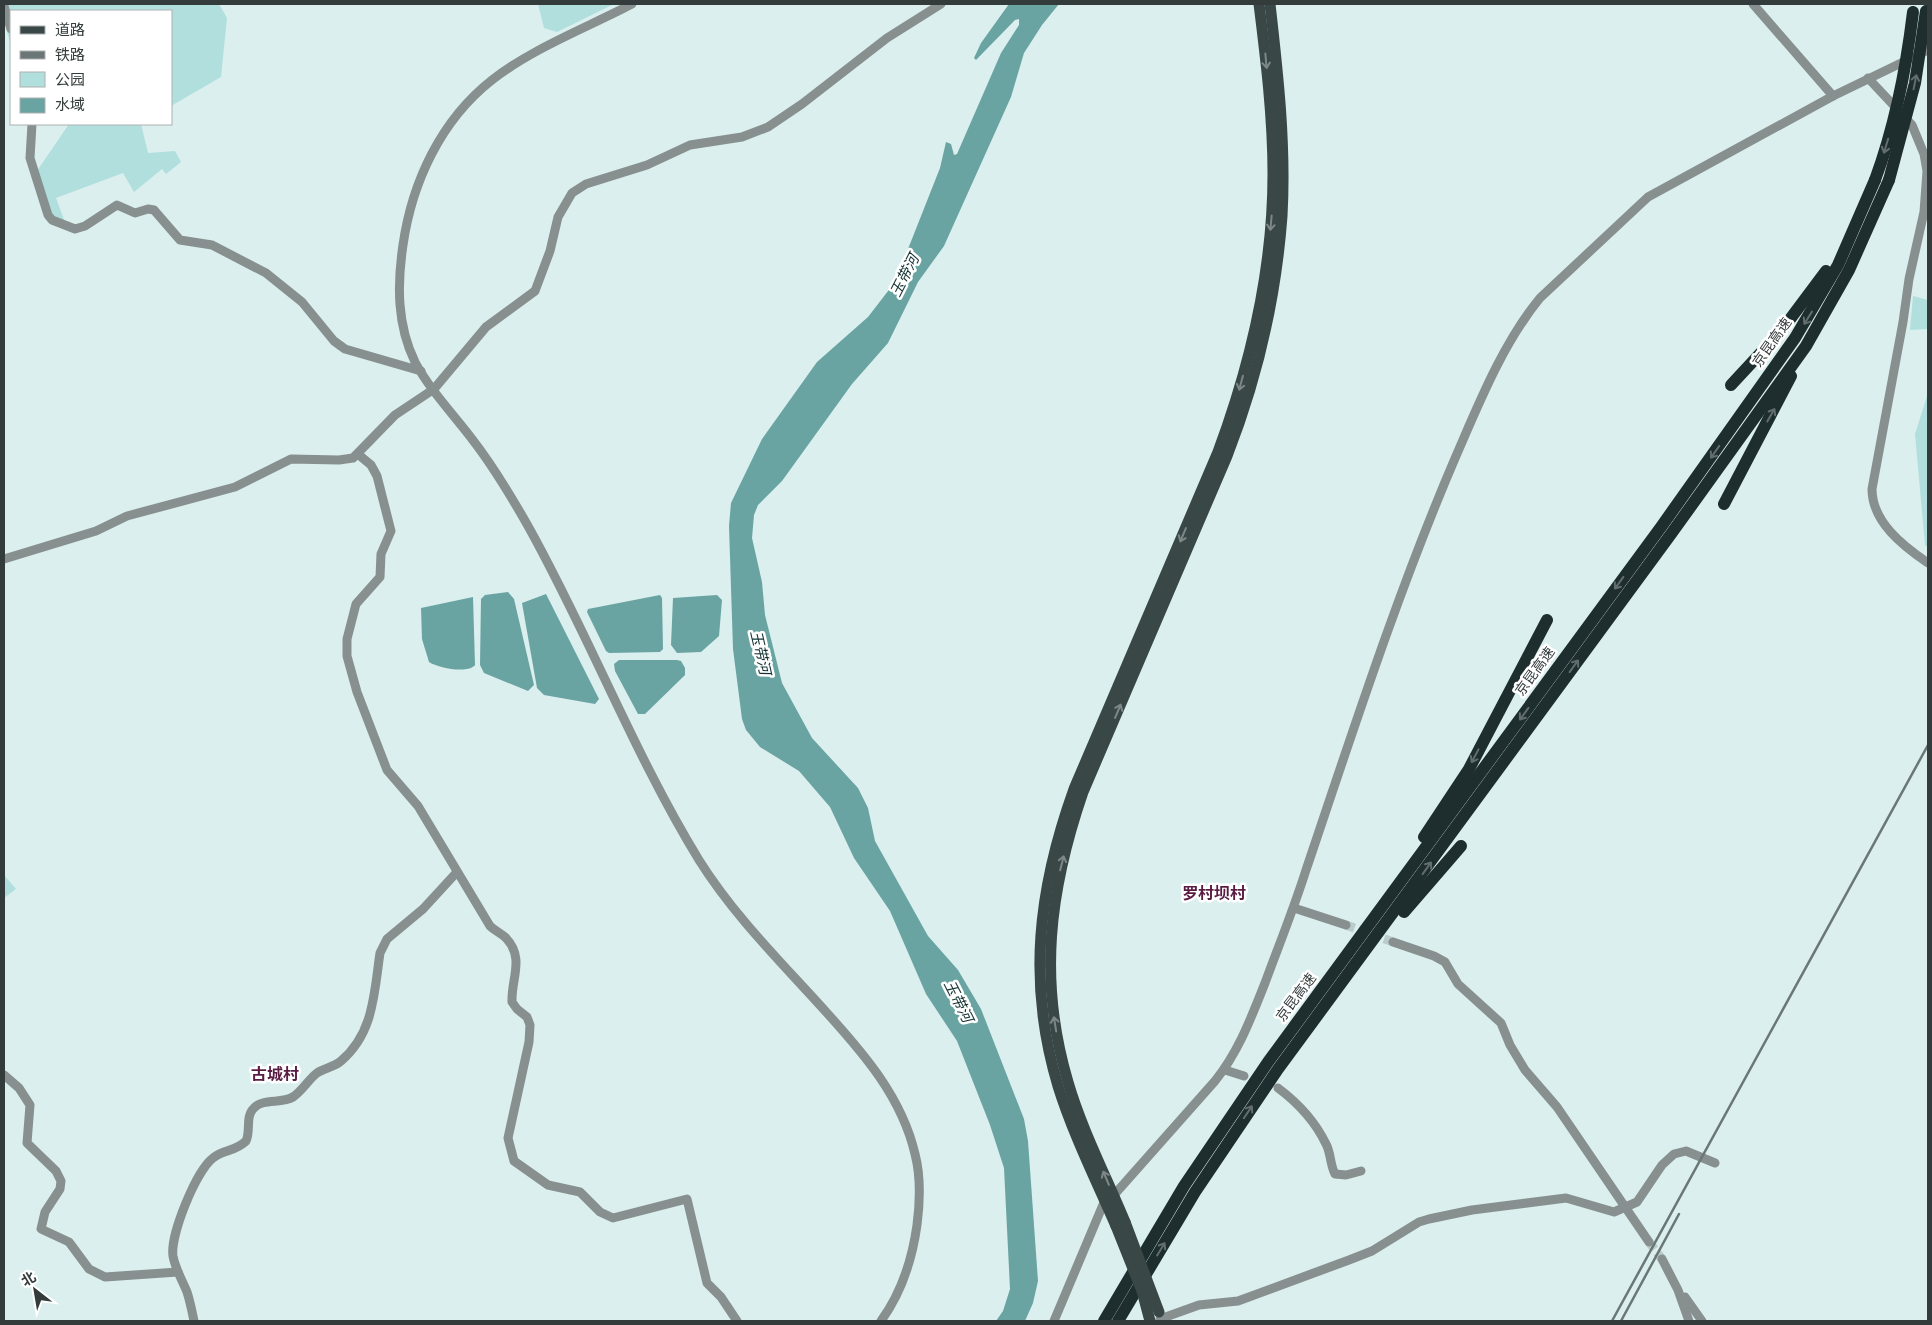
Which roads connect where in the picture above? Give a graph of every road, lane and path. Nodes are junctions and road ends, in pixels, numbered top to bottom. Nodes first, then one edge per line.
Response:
1 (632, 4) edge
2 (941, 4) edge
3 (1753, 4) edge
4 (4, 6) edge
5 (1265, 8) edge
6 (1920, 8) edge
7 (10, 26) edge
8 (1928, 50) edge
9 (1868, 78) junction
10 (1833, 96) junction
11 (32, 125) edge
12 (1868, 200) junction
13 (1810, 339) junction
14 (421, 371) junction
15 (1731, 385) dead end
16 (434, 389) junction
17 (359, 455) junction
18 (1724, 504) dead end
19 (4, 559) edge
20 (1928, 563) edge
21 (1546, 620) dead end
22 (1461, 846) dead end
23 (457, 872) junction
24 (1294, 908) junction
25 (1346, 925) tunnel mouth
26 (1393, 942) tunnel mouth
27 (1346, 957) junction
28 (1322, 1010) junction
29 (1225, 1070) junction
30 (4, 1075) edge
31 (1244, 1076) dead end
32 (1278, 1088) dead end
33 (1714, 1163) dead end
34 (1361, 1171) dead end
35 (1109, 1198) junction
36 (1626, 1208) junction
37 (1650, 1242) tunnel mouth
38 (1662, 1259) tunnel mouth
39 (178, 1272) junction
40 (1678, 1290) junction
41 (1158, 1318) edge
42 (194, 1321) edge
43 (737, 1321) edge
44 (881, 1321) edge
45 (1054, 1321) edge
46 (1104, 1321) edge
47 (1118, 1321) edge
48 (1689, 1321) edge
49 (1702, 1321) edge

1 - 14 street
2 - 16 street
3 - 10 street
4 - 7 street
5 - 35 main road
6 -> 12 highway, 京昆高速, bridge
13 -> 6 highway, 京昆高速, bridge
8 - 9 street
9 - 10 street
9 - 20 street
10 - 24 street
11 - 14 street
12 - 15 highway
12 -> 27 highway, 京昆高速
18 -> 13 highway
28 -> 13 highway, 京昆高速
14 - 16 street
16 - 17 street
16 - 44 street
17 - 19 street
17 - 23 street
21 -> 27 highway
22 - 28 highway
23 - 39 street
23 - 43 street
24 - 25 street
24 - 29 street
26 - 36 street
27 - 46 highway, 京昆高速
47 -> 28 highway, 京昆高速
29 - 31 street
29 - 35 street
30 - 39 street
32 - 34 street
33 - 36 street
35 - 41 main road, bridge
35 - 45 street
36 - 37 street
36 - 41 street
38 - 40 street
39 - 42 street
40 - 48 street
40 - 49 street

